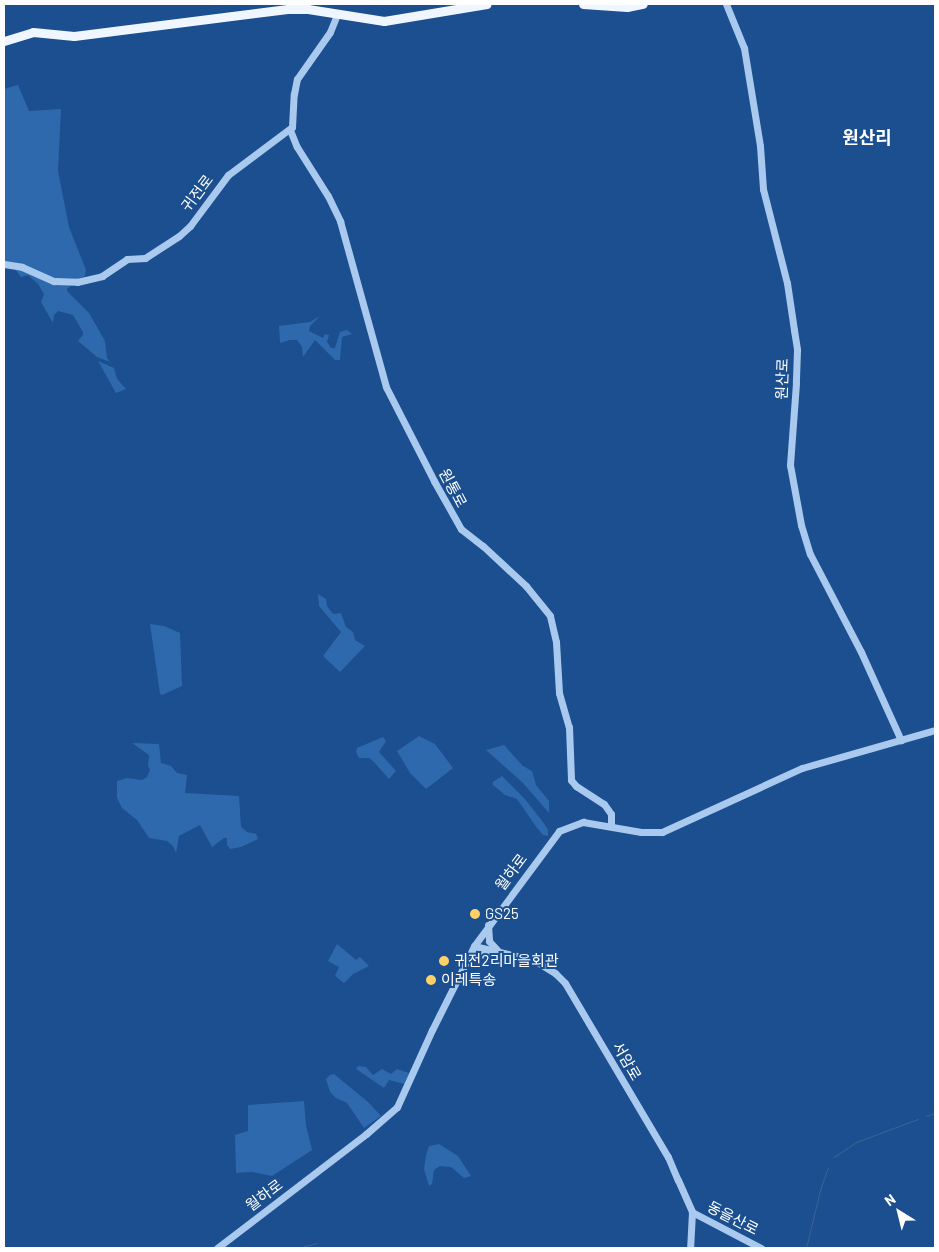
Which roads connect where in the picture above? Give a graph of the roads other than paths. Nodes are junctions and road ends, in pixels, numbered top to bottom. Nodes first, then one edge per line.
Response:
1 (487, 4) edge
2 (584, 4) edge
3 (643, 4) edge
4 (726, 4) edge
5 (338, 15) junction
6 (4, 41) edge
7 (290, 130) junction
8 (4, 264) edge
9 (935, 730) edge
10 (901, 740) junction
11 (611, 826) junction
12 (488, 924) junction
13 (474, 946) junction
14 (498, 951) junction
15 (464, 964) junction
16 (692, 1212) junction
17 (217, 1248) edge
18 (690, 1248) edge
19 (761, 1248) edge

1 - 5 main road
2 - 3 main road
4 - 10 street, 원산로
5 - 6 main road
5 - 7 street
7 - 8 street, 귀전로
7 - 11 street, 원통로
9 - 10 street, 월하로
10 - 11 street, 월하로
11 - 12 street, 월하로
12 - 13 street, 월하로
12 - 14 street
13 - 14 street, 서암로
13 - 15 street, 월하로
14 - 15 street
14 - 16 street, 서암로
15 - 17 street, 월하로
16 - 18 street, 서암로
16 - 19 street, 동을산로

